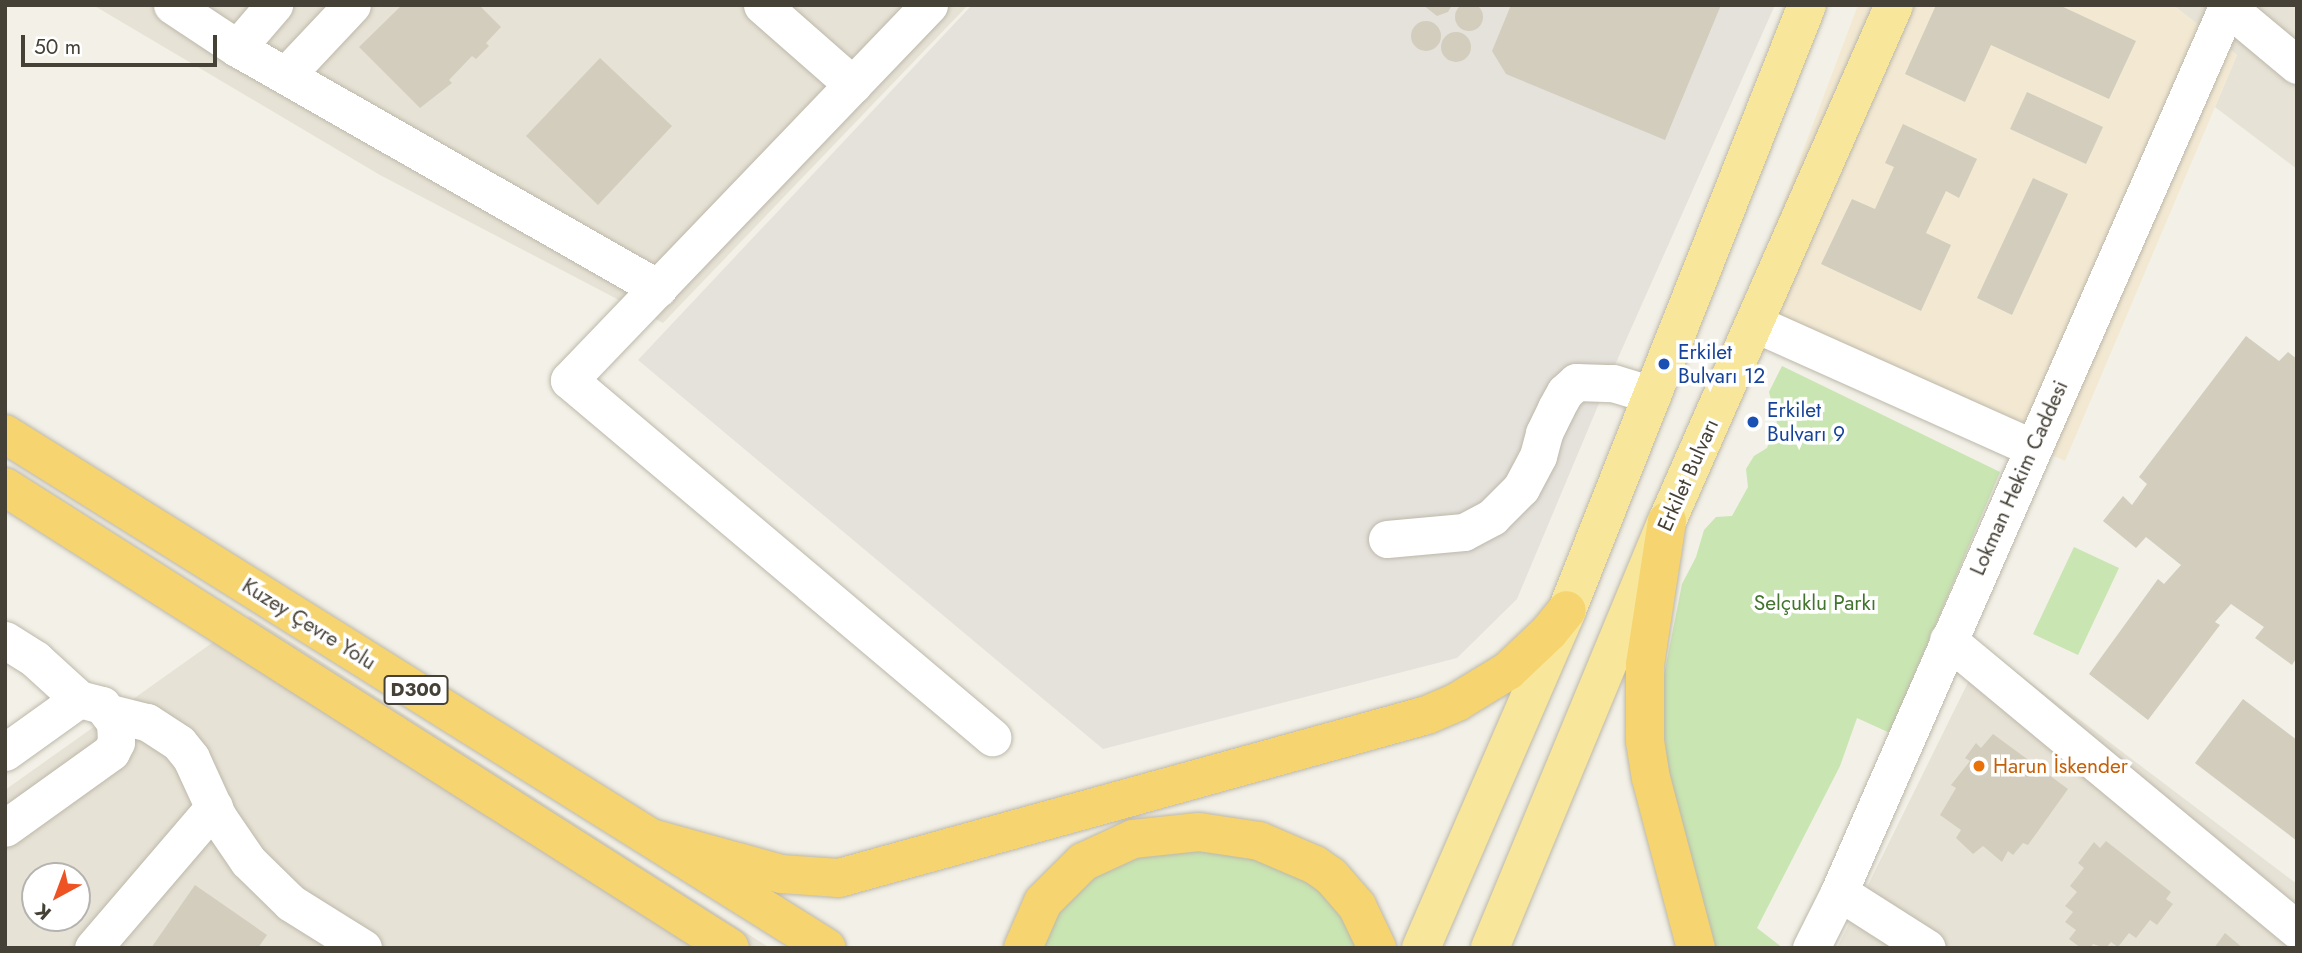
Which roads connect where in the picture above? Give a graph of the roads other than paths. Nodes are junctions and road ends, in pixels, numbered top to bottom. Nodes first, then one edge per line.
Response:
1 (172, 5) edge
2 (274, 5) edge
3 (352, 5) edge
4 (762, 5) edge
5 (929, 5) edge
6 (1807, 5) edge
7 (1894, 5) edge
8 (2226, 6) edge
9 (237, 48) junction
10 (2297, 65) edge
11 (286, 75) junction
12 (853, 85) junction
13 (658, 288) junction
14 (1756, 324) junction
15 (1652, 395) junction
16 (5, 433) edge
17 (2032, 448) junction
18 (5, 487) edge
19 (1667, 521) junction
20 (1387, 539) dead end
21 (1567, 610) junction
22 (5, 640) edge
23 (1948, 640) junction
24 (95, 706) junction
25 (992, 737) dead end
26 (5, 752) edge
27 (214, 807) junction
28 (5, 828) edge
29 (655, 839) junction
30 (560, 840) junction
31 (1839, 892) junction
32 (2297, 930) edge
33 (93, 948) edge
34 (363, 948) edge
35 (689, 948) edge
36 (730, 948) edge
37 (827, 948) edge
38 (1023, 948) edge
39 (1377, 948) edge
40 (1421, 948) edge
41 (1489, 948) edge
42 (1696, 948) edge
43 (1811, 948) edge
44 (1927, 948) edge

1 - 9 street
2 - 9 street
3 - 11 street
4 - 12 street
5 - 12 street
6 - 15 main road
7 - 14 main road, Erkilet Bulvarı
8 - 10 street
8 - 17 street, Lokman Hekim Caddesi
9 - 11 street
11 - 13 street
12 - 13 street
13 - 25 street
14 - 17 street
14 - 19 main road, Erkilet Bulvarı
15 - 20 street
15 - 21 main road
16 - 29 highway, Kuzey Çevre Yolu / D300
17 - 23 street, Lokman Hekim Caddesi
18 - 30 highway, D300
19 - 41 main road, Erkilet Bulvarı
19 - 42 highway
21 - 29 highway
21 - 40 main road
22 - 24 street
23 - 31 street, Lokman Hekim Caddesi
23 - 32 street
24 - 26 street
24 - 27 street
24 - 28 street
27 - 33 street
27 - 34 street
29 - 37 highway, Kuzey Çevre Yolu / D300
30 - 35 highway
30 - 36 highway, D300
31 - 43 street, Lokman Hekim Caddesi
31 - 44 street
38 - 39 highway

